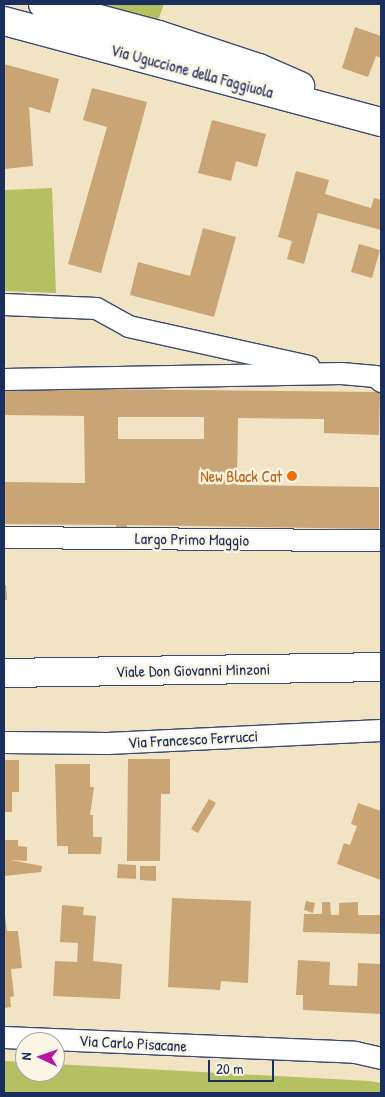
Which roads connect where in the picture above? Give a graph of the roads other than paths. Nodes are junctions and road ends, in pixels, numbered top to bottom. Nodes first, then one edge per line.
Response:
1 (43, 4) edge
2 (4, 21) edge
3 (381, 122) edge
4 (4, 304) edge
5 (341, 373) junction
6 (4, 379) edge
7 (381, 381) edge
8 (4, 537) edge
9 (381, 540) edge
10 (381, 667) edge
11 (4, 673) edge
12 (381, 730) edge
13 (4, 742) edge
14 (4, 1036) edge
15 (381, 1058) edge

1 - 3 street, Via Uguccione della Faggiuola
2 - 3 street, Via Uguccione della Faggiuola
4 - 5 street
5 - 6 street
5 - 7 street
8 - 9 street, Largo Primo Maggio
10 - 11 street, Viale Don Giovanni Minzoni
12 - 13 street, Via Francesco Ferrucci
14 - 15 street, Via Carlo Pisacane

